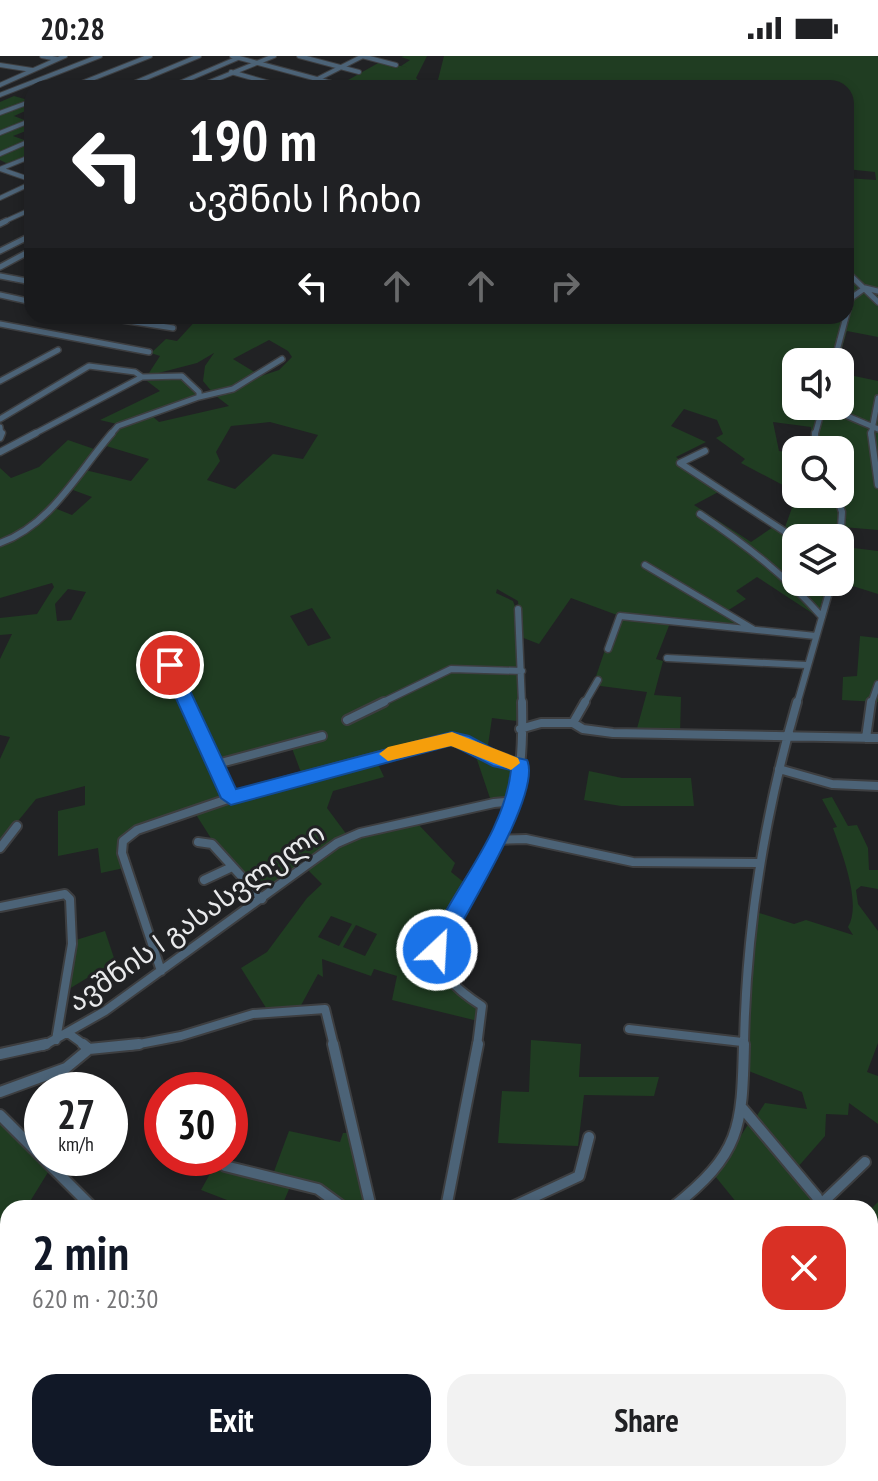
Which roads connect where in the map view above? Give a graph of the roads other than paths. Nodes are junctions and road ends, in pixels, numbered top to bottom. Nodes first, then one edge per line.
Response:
1 (42, 56) edge
2 (65, 56) edge
3 (100, 56) edge
4 (150, 56) edge
5 (199, 56) edge
6 (232, 56) edge
7 (274, 56) edge
8 (299, 56) edge
9 (362, 56) edge
10 (238, 58) edge
11 (57, 59) junction
12 (256, 62) junction
13 (0, 65) edge
14 (396, 65) dead end
15 (341, 68) junction
16 (32, 70) junction
17 (231, 72) junction
18 (359, 72) dead end
19 (319, 78) junction
20 (39, 80) edge
21 (89, 80) edge
22 (141, 80) edge
23 (187, 80) edge
24 (213, 80) edge
25 (259, 80) edge
26 (315, 80) edge
27 (325, 80) edge
28 (0, 83) edge
29 (24, 86) edge
30 (0, 95) edge
31 (24, 104) edge
32 (0, 113) edge
33 (24, 123) edge
34 (0, 133) edge
35 (24, 144) edge
36 (0, 154) edge
37 (24, 160) edge
38 (0, 171) edge
39 (24, 178) edge
40 (24, 185) edge
41 (0, 198) edge
42 (24, 213) edge
43 (0, 224) edge
44 (24, 239) edge
45 (0, 251) edge
46 (24, 255) edge
47 (0, 267) edge
48 (0, 276) edge
49 (854, 278) edge
50 (24, 280) edge
51 (865, 288) junction
52 (878, 291) edge
53 (0, 295) edge
54 (854, 296) edge
55 (24, 300) edge
56 (878, 302) edge
57 (0, 324) edge
58 (148, 324) edge
59 (844, 324) edge
60 (173, 328) dead end
61 (838, 348) edge
62 (58, 350) dead end
63 (149, 352) dead end
64 (282, 359) dead end
65 (142, 377) junction
66 (0, 381) edge
67 (199, 397) junction
68 (878, 398) edge
69 (0, 419) edge
70 (854, 419) edge
71 (869, 426) junction
72 (0, 427) edge
73 (878, 429) edge
74 (0, 438) edge
75 (705, 451) dead end
76 (0, 452) edge
77 (878, 485) edge
78 (700, 514) dead end
79 (782, 530) edge
80 (0, 543) edge
81 (645, 565) dead end
82 (828, 596) edge
83 (518, 609) dead end
84 (822, 617) junction
85 (755, 630) junction
86 (816, 636) junction
87 (608, 649) dead end
88 (182, 654) dead end
89 (667, 658) dead end
90 (806, 665) junction
91 (522, 671) junction
92 (598, 680) dead end
93 (878, 684) edge
94 (347, 720) dead end
95 (573, 723) junction
96 (520, 729) junction
97 (322, 736) dead end
98 (786, 737) junction
99 (866, 738) junction
100 (878, 738) edge
101 (217, 764) junction
102 (521, 765) junction
103 (779, 769) junction
104 (878, 786) edge
105 (231, 798) junction
106 (512, 807) junction
107 (17, 826) dead end
108 (496, 840) junction
109 (198, 842) dead end
110 (0, 848) edge
111 (757, 863) junction
112 (232, 867) junction
113 (204, 880) dead end
114 (262, 899) junction
115 (0, 907) edge
116 (161, 971) junction
117 (629, 1029) dead end
118 (68, 1033) junction
119 (56, 1040) junction
120 (742, 1042) junction
121 (89, 1049) junction
122 (0, 1054) edge
123 (0, 1092) edge
124 (743, 1109) junction
125 (0, 1115) edge
126 (589, 1137) dead end
127 (24, 1140) edge
128 (865, 1162) dead end
129 (248, 1172) edge
130 (60, 1176) edge
131 (85, 1200) edge
132 (333, 1200) edge
133 (369, 1200) edge
134 (448, 1200) edge
135 (527, 1200) edge
136 (682, 1200) edge
137 (814, 1200) edge
138 (826, 1200) edge

1 - 11 street
2 - 11 street
3 - 20 street
4 - 21 street
5 - 22 street
6 - 10 street
7 - 12 street
8 - 15 street
9 - 14 street
9 - 15 street
10 - 12 street
10 - 23 street
11 - 16 street
12 - 17 street
12 - 19 street
13 - 16 street
15 - 18 street
15 - 19 street
16 - 28 street
17 - 24 street
17 - 25 street
19 - 26 street
19 - 27 street
29 - 30 street
31 - 32 street
33 - 34 street
35 - 36 street
37 - 38 street
38 - 39 street
40 - 41 street
42 - 43 street
44 - 45 street
46 - 47 street
48 - 50 street
49 - 51 street
51 - 52 street
51 - 54 street
51 - 56 street
53 - 55 street
57 - 63 street
58 - 60 street
59 - 61 street
62 - 66 street
64 - 67 street
65 - 67 street
65 - 69 street
65 - 76 street
67 - 80 street
68 - 71 street
70 - 71 street
71 - 73 street
71 - 77 street
72 - 74 street
75 - 79 street
78 - 84 street
81 - 85 street
82 - 84 street
83 - 91 street
84 - 86 street
85 - 86 street
85 - 87 street
86 - 90 street
88 - 101 street
89 - 90 street
90 - 98 street
91 - 94 street
91 - 96 street
92 - 95 street
93 - 99 street
95 - 96 street
95 - 98 street
96 - 102 street
97 - 101 street
98 - 99 street
98 - 103 street
99 - 100 street
101 - 105 street
102 - 105 street
102 - 106 street
103 - 104 street
103 - 111 street
105 - 116 street
106 - 108 street
106 - 114 street, ავშნის I გასასვლელი
107 - 110 street
108 - 111 street
108 - 134 street
109 - 112 street
111 - 120 street
112 - 113 street
112 - 114 street
114 - 116 street, ავშნის I გასასვლელი
115 - 119 street
116 - 118 street, ავშნის I გასასვლელი
117 - 120 street
118 - 119 street, ავშნის I გასასვლელი
118 - 121 street
119 - 122 street, ავშნის I გასასვლელი
120 - 124 street
121 - 123 street
121 - 133 street
124 - 136 street
124 - 137 street
125 - 127 street
126 - 135 street
128 - 138 street
129 - 132 street
130 - 131 street

